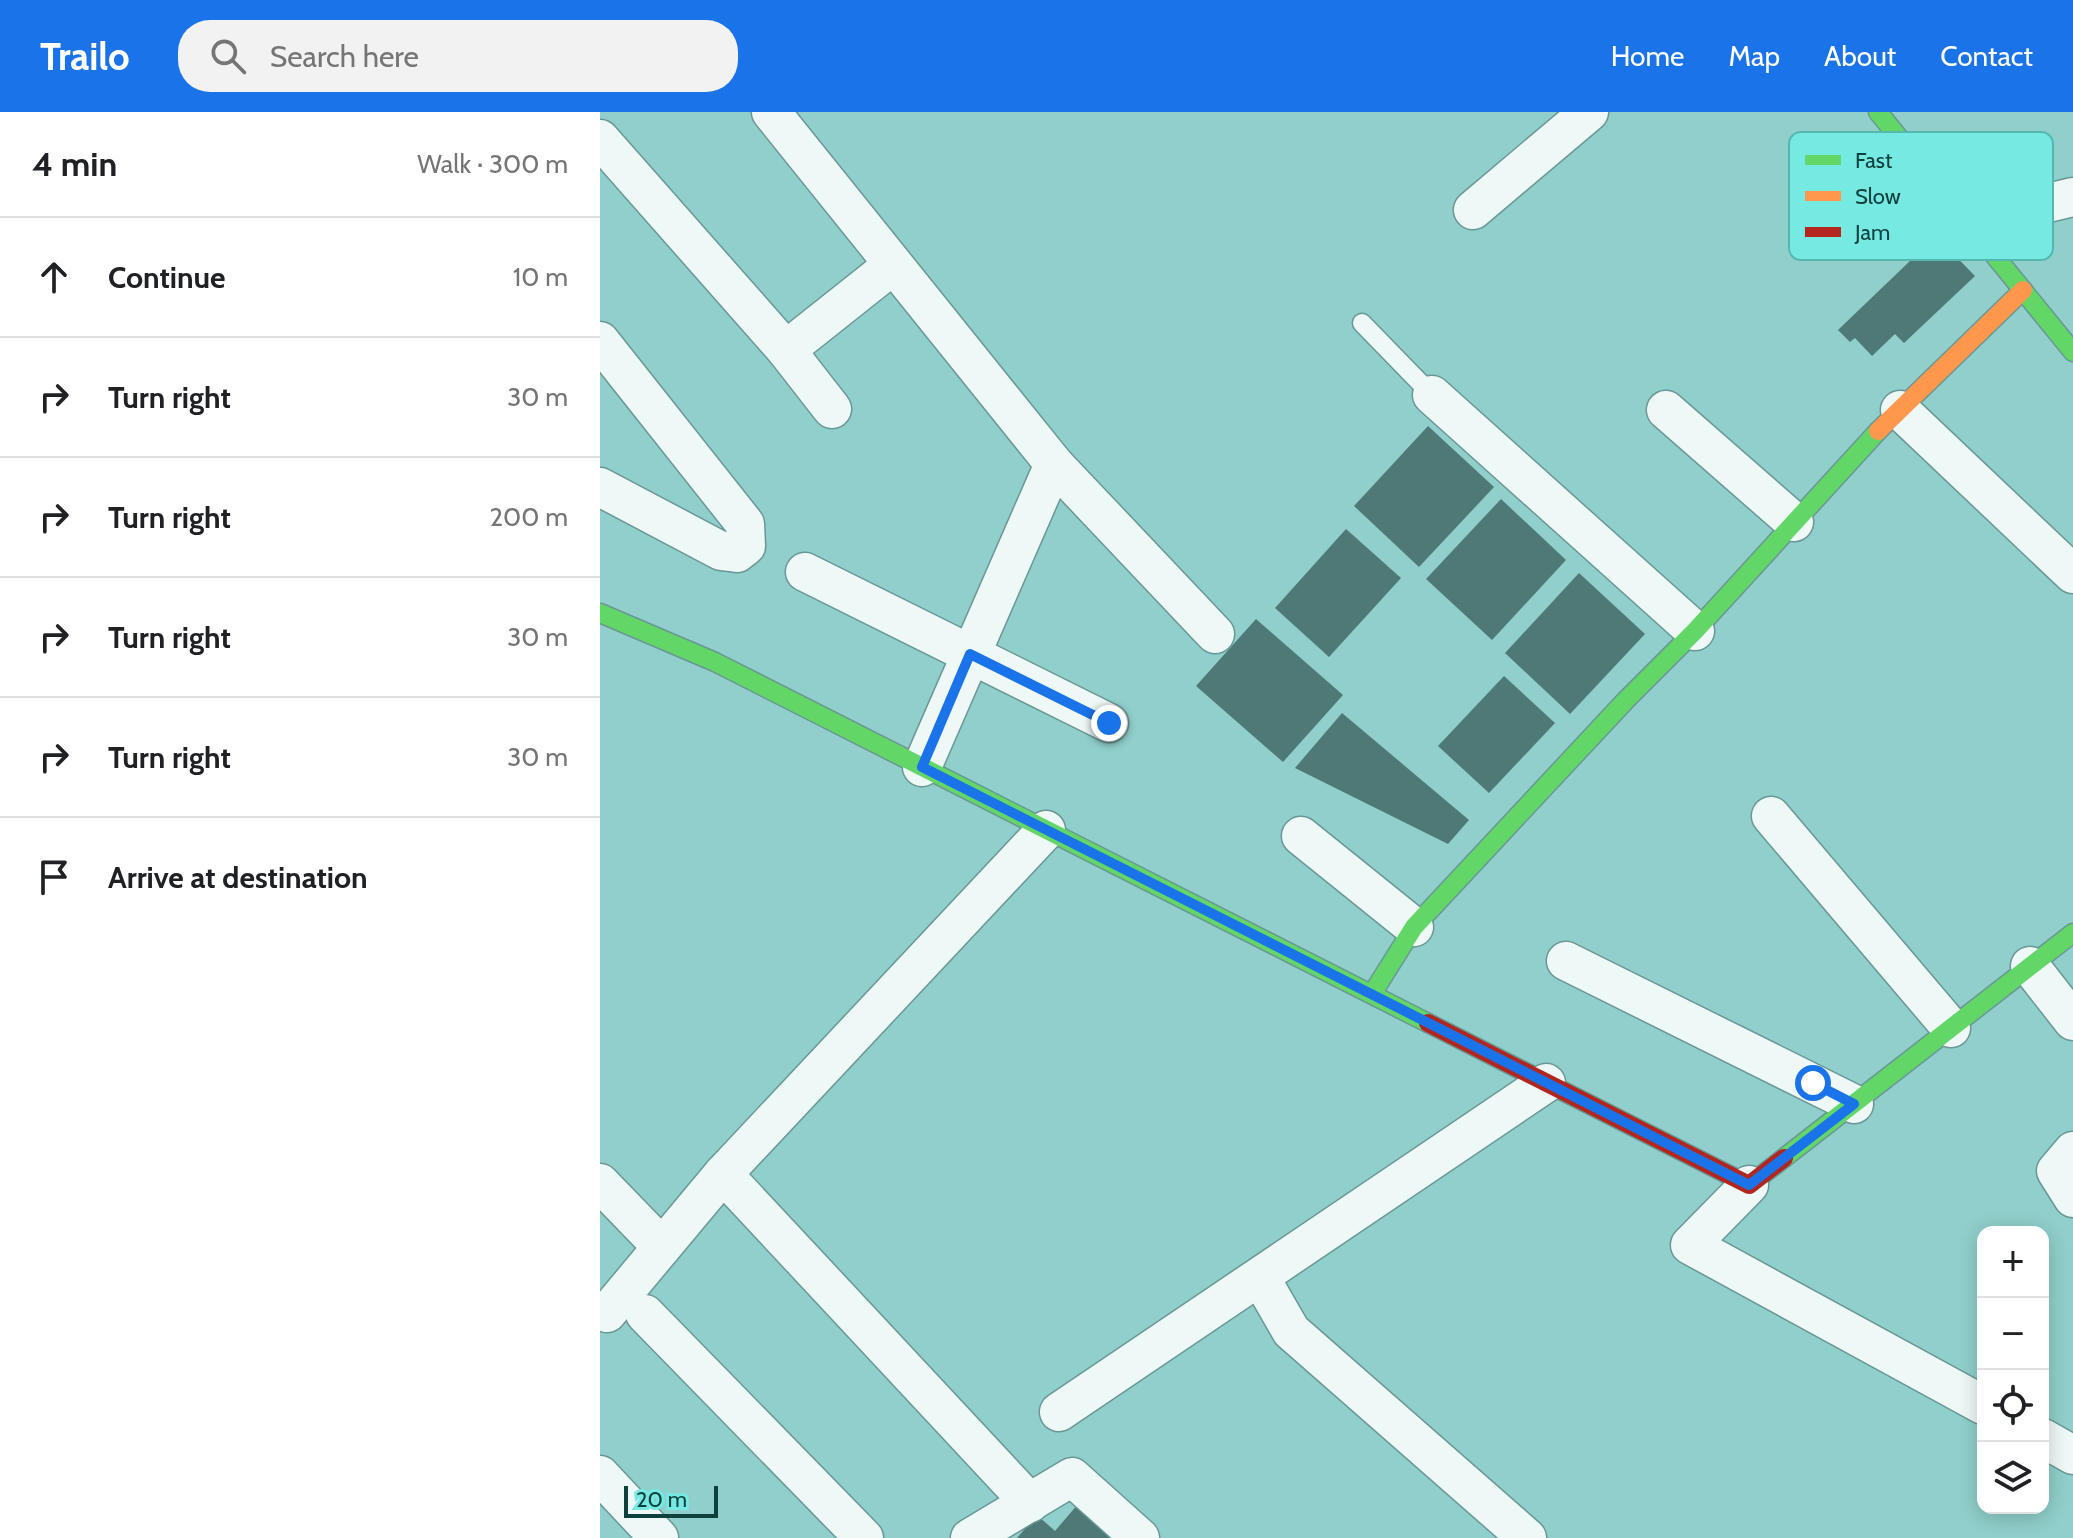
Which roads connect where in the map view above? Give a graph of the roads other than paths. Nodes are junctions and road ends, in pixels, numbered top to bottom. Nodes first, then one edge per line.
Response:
1 (771, 112) edge
2 (1589, 112) edge
3 (1878, 112) edge
4 (1894, 132) edge
5 (600, 139) edge
6 (2073, 197) edge
7 (2053, 202) edge
8 (1473, 210) dead end
9 (1998, 260) edge
10 (893, 265) junction
11 (2023, 290) junction
12 (1362, 323) dead end
13 (600, 341) edge
14 (786, 350) junction
15 (2073, 352) edge
16 (1432, 395) joint
17 (832, 409) dead end
18 (1666, 410) dead end
19 (1900, 410) junction
20 (1054, 464) junction
21 (600, 487) edge
22 (1794, 522) junction
23 (805, 572) dead end
24 (2073, 574) edge
25 (600, 613) edge
26 (1695, 631) junction
27 (1215, 634) dead end
28 (970, 654) junction
29 (1109, 723) dead end
30 (922, 767) junction
31 (1771, 816) dead end
32 (1046, 830) junction
33 (1301, 836) dead end
34 (1414, 927) junction
35 (2073, 933) edge
36 (1566, 961) dead end
37 (2030, 966) junction
38 (1372, 994) junction
39 (2073, 1021) edge
40 (1951, 1028) junction
41 (1546, 1083) junction
42 (1854, 1104) junction
43 (2073, 1151) edge
44 (723, 1174) junction
45 (600, 1183) edge
46 (1749, 1185) junction
47 (2073, 1198) edge
48 (662, 1247) junction
49 (1260, 1277) junction
50 (607, 1313) dead end
51 (645, 1314) dead end
52 (1977, 1402) edge
53 (1059, 1412) dead end
54 (2049, 1441) edge
55 (2073, 1455) edge
56 (600, 1475) edge
57 (1030, 1503) junction
58 (659, 1538) edge
59 (864, 1538) edge
60 (970, 1538) edge
61 (1140, 1538) edge
62 (1527, 1538) edge

1 - 10 street
2 - 8 street
3 - 4 street
5 - 14 street
6 - 7 street
9 - 11 street
10 - 14 street
10 - 20 street
11 - 15 street
11 - 19 street
12 - 16 lane
13 - 21 street
14 - 17 street
16 - 26 street
18 - 22 street
19 - 22 street
19 - 24 street
20 - 27 street
20 - 28 street
22 - 26 street
23 - 28 street
25 - 30 street
26 - 34 street
28 - 29 street
28 - 30 street
30 - 32 street
31 - 40 street
32 - 38 street
32 - 44 street
33 - 34 street
34 - 38 street
35 - 37 street
36 - 42 street
37 - 39 street
37 - 40 street
38 - 41 street
40 - 42 street
41 - 46 street
41 - 49 street
42 - 46 street
43 - 47 street
44 - 48 street
44 - 57 street
45 - 48 street
46 - 52 street
48 - 50 street
49 - 53 street
49 - 62 street
51 - 59 street
54 - 55 street
56 - 58 street
57 - 60 street
57 - 61 street

